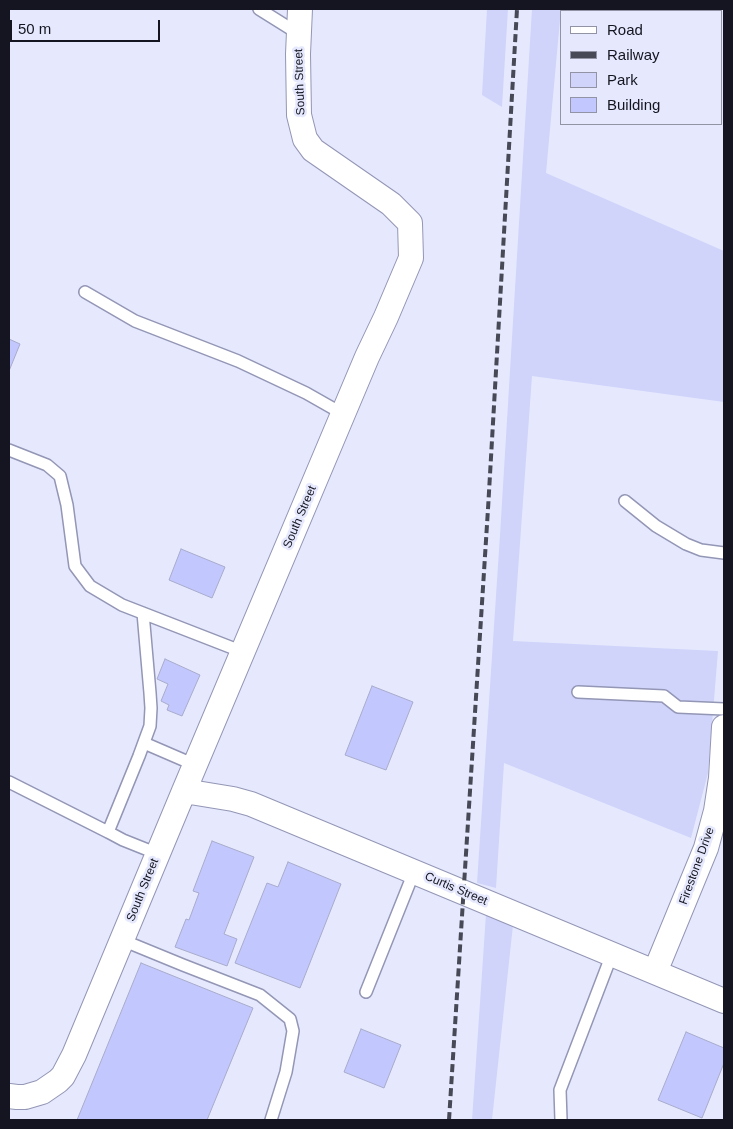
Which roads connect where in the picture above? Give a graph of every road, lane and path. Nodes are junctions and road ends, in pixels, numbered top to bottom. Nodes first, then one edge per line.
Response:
1 (259, 9) edge
2 (300, 9) edge
3 (299, 34) junction
4 (85, 292) dead end
5 (343, 414) junction
6 (9, 450) edge
7 (625, 501) dead end
8 (724, 553) edge
9 (143, 613) junction
10 (243, 652) junction
11 (578, 692) dead end
12 (724, 709) edge
13 (724, 726) edge
14 (144, 743) junction
15 (195, 765) junction
16 (723, 773) edge
17 (9, 782) edge
18 (184, 791) junction
19 (108, 832) junction
20 (158, 854) junction
21 (414, 872) junction
22 (122, 940) junction
23 (612, 954) junction
24 (655, 972) junction
25 (366, 992) dead end
26 (724, 1001) edge
27 (9, 1096) edge
28 (271, 1120) edge
29 (561, 1120) edge

1 - 3 lane
2 - 3 street, South Street
3 - 5 street, South Street
4 - 5 lane
5 - 10 street, South Street
6 - 9 lane
7 - 8 lane
9 - 10 lane
9 - 14 lane
10 - 15 street, South Street
11 - 12 lane
13 - 16 street, Firestone Drive
14 - 15 lane
14 - 19 lane
15 - 18 street, South Street
16 - 24 street, Firestone Drive
17 - 19 lane
18 - 20 street, South Street
18 - 21 street, Curtis Street
19 - 20 lane
20 - 22 street, South Street
21 - 23 street, Curtis Street
21 - 25 lane
22 - 27 street, South Street
22 - 28 lane
23 - 24 street, Curtis Street
23 - 29 lane
24 - 26 street, Curtis Street

